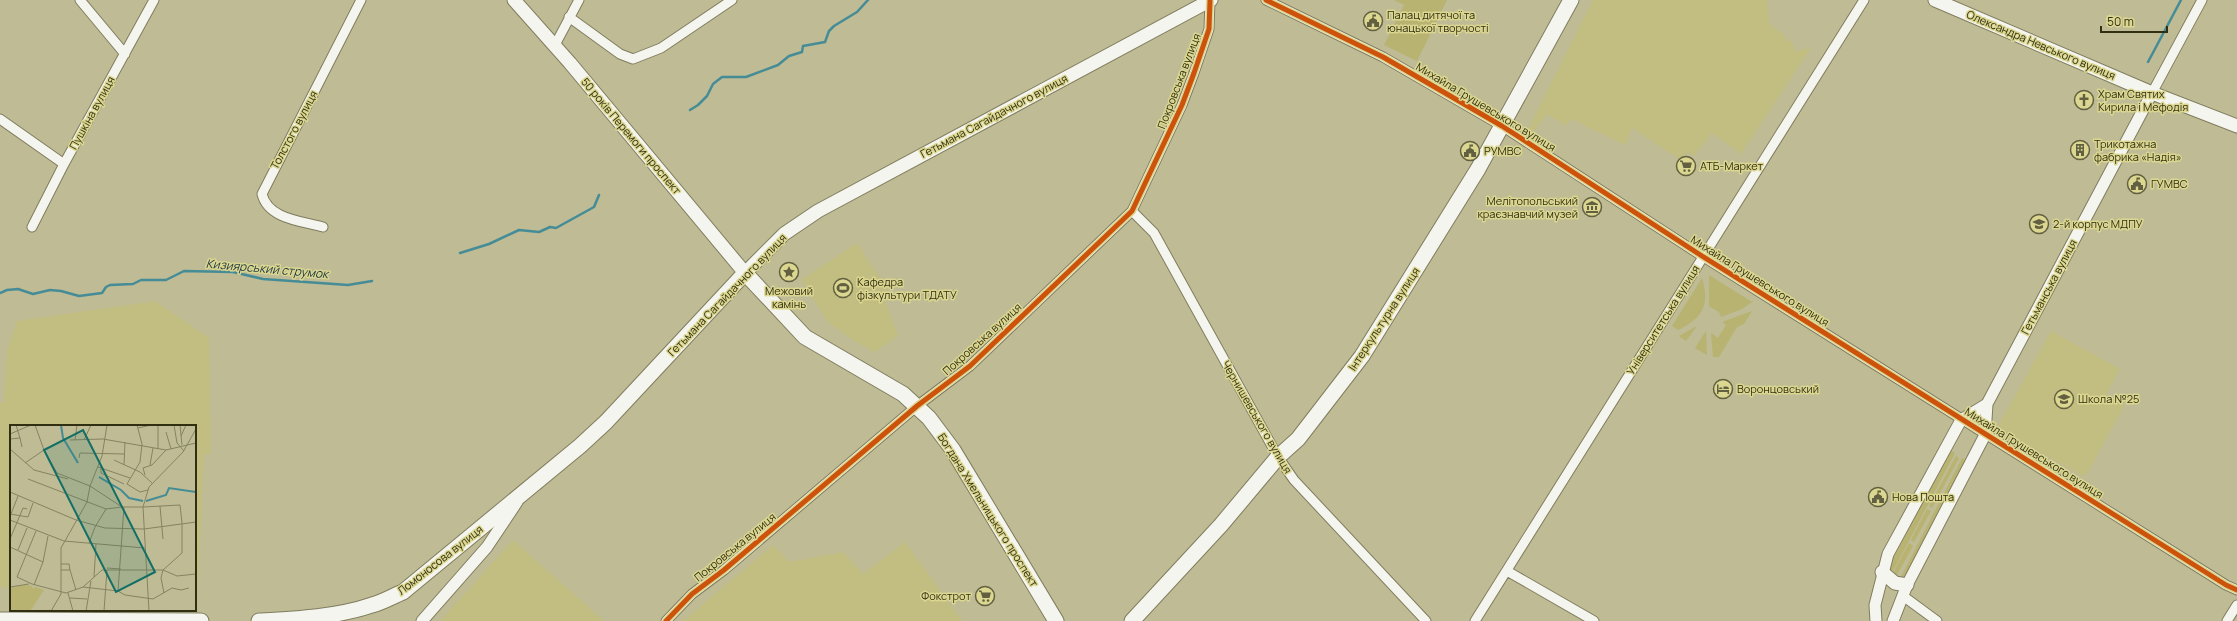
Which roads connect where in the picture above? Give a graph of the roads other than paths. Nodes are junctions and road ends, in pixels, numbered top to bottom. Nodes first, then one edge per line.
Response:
1 (80, 0) edge
2 (154, 0) edge
3 (361, 0) edge
4 (514, 0) edge
5 (579, 0) edge
6 (732, 0) edge
7 (1266, 0) edge
8 (1571, 0) edge
9 (1864, 0) edge
10 (1935, 0) edge
11 (2202, 0) edge
12 (1210, 1) edge
13 (569, 17) junction
14 (555, 45) junction
15 (126, 54) junction
16 (2152, 93) junction
17 (0, 119) edge
18 (1502, 126) junction
19 (2237, 126) edge
20 (64, 164) junction
21 (1132, 211) junction
22 (32, 227) dead end
23 (323, 227) dead end
24 (1702, 256) junction
25 (745, 273) junction
26 (1987, 404) junction
27 (917, 406) junction
28 (1961, 420) junction
29 (1985, 435) junction
30 (1278, 457) junction
31 (519, 498) junction
32 (1506, 571) junction
33 (1882, 572) junction
34 (1905, 590) junction
35 (2237, 590) edge
36 (2237, 605) edge
37 (0, 620) edge
38 (201, 621) edge
39 (259, 621) edge
40 (422, 621) edge
41 (666, 621) edge
42 (1056, 621) edge
43 (1132, 621) edge
44 (1426, 621) edge
45 (1475, 621) edge
46 (1594, 621) edge
47 (1876, 621) edge
48 (1893, 621) edge
49 (1938, 621) edge
50 (2227, 621) edge

1 - 15 street
2 - 15 street, Пушкіна вулиця
3 - 23 street, Толстого вулиця
4 - 14 main road, 50 років Перемоги проспект
5 - 13 street
6 - 13 street
7 - 18 street, Михайла Грушевського вулиця
8 - 18 highway, Інтеркультурна вулиця
9 - 24 street, Університетська вулиця
10 - 16 main road, Олександра Невського вулиця
11 - 16 street, Гетьманська вулиця
12 - 21 street, Покровська вулиця
12 - 25 main road, Гетьмана Сагайдачного вулиця
13 - 14 street
14 - 25 main road, 50 років Перемоги проспект
15 - 20 street, Пушкіна вулиця
16 - 19 main road, Олександра Невського вулиця
16 - 26 street, Гетьманська вулиця
17 - 20 street
18 - 24 street, Михайла Грушевського вулиця
18 - 30 highway, Інтеркультурна вулиця
20 - 22 street, Пушкіна вулиця
21 - 27 street, Покровська вулиця
21 - 30 street, Чернишевського вулиця
24 - 28 street, Михайла Грушевського вулиця
24 - 32 street, Університетська вулиця
25 - 27 highway, Богдана Хмельницького проспект
25 - 31 highway, Гетьмана Сагайдачного вулиця
26 - 28 street
26 - 29 street, Гетьманська вулиця
27 - 41 street, Покровська вулиця
27 - 42 highway, Богдана Хмельницького проспект
28 - 29 street, Михайла Грушевського вулиця
28 - 33 street
29 - 34 street, Гетьманська вулиця
29 - 35 street, Михайла Грушевського вулиця
30 - 43 highway, Інтеркультурна вулиця
30 - 44 street, Чернишевського вулиця
31 - 39 highway, Ломоносова вулиця
31 - 40 street, Гетьмана Сагайдачного вулиця
32 - 45 street, Університетська вулиця
32 - 46 street
33 - 34 main road
33 - 47 street
34 - 48 street, Гетьманська вулиця
34 - 49 street
36 - 50 street
37 - 38 highway

